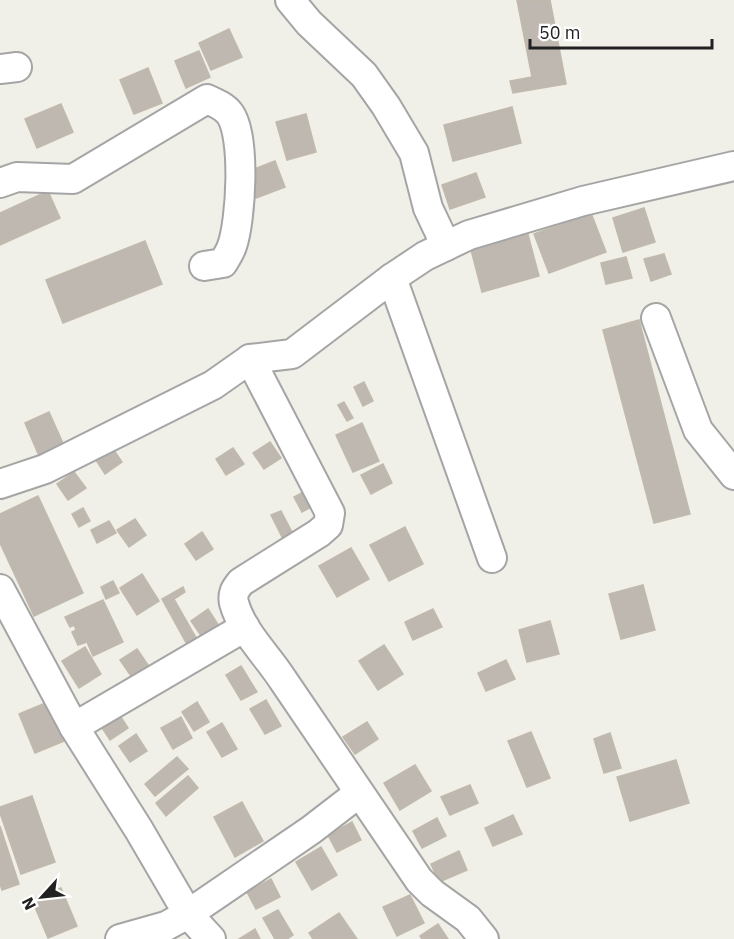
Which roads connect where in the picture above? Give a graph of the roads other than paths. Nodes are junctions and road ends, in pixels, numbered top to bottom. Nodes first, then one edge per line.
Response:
1 (290, 0) edge
2 (734, 166) edge
3 (0, 183) edge
4 (446, 246) junction
5 (204, 266) dead end
6 (392, 278) junction
7 (656, 318) dead end
8 (250, 359) junction
9 (734, 475) edge
10 (0, 484) edge
11 (492, 558) dead end
12 (0, 589) edge
13 (245, 627) junction
14 (74, 728) junction
15 (359, 793) junction
16 (188, 914) junction
17 (120, 939) edge
18 (210, 939) edge
19 (484, 939) edge

1 - 4 street
2 - 4 street
3 - 5 street
4 - 6 street
6 - 8 street
6 - 11 street
7 - 9 street
8 - 10 street
8 - 13 street
12 - 14 street
13 - 14 street
13 - 15 street
14 - 16 street
15 - 16 street
15 - 19 street
16 - 17 street
16 - 18 street

